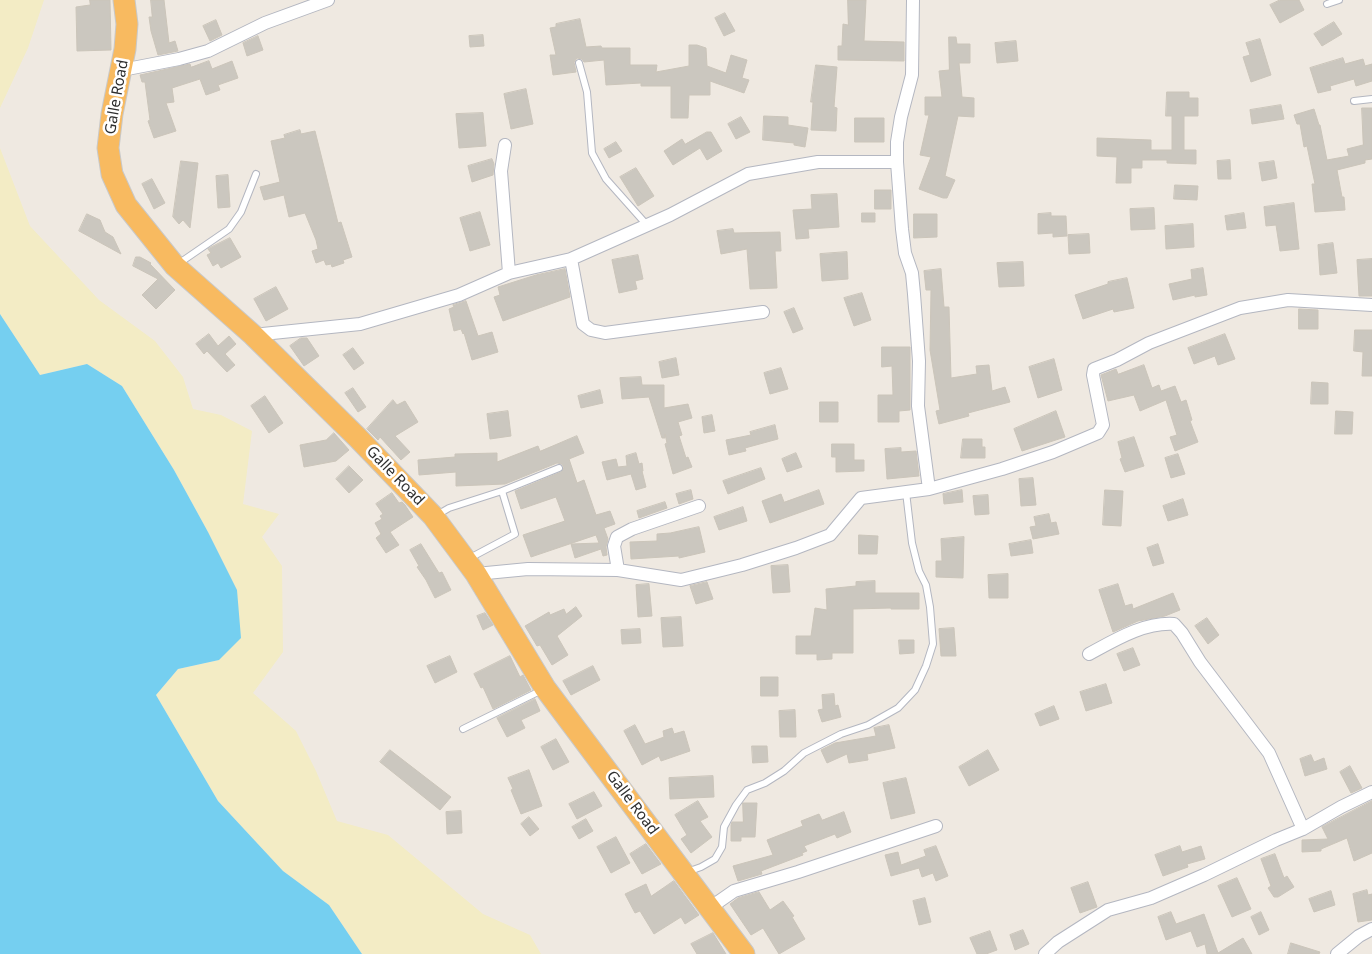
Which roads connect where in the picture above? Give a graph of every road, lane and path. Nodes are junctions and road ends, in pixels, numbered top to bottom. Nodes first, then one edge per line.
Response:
1 (124, 0) edge
2 (328, 0) edge
3 (913, 0) edge
4 (1339, 0) edge
5 (1327, 4) dead end
6 (579, 63) dead end
7 (122, 70) junction
8 (1372, 99) edge
9 (1354, 101) dead end
10 (506, 145) dead end
11 (897, 162) junction
12 (256, 174) dead end
13 (646, 224) junction
14 (571, 259) junction
15 (175, 266) junction
16 (509, 273) junction
17 (1372, 304) edge
18 (763, 312) dead end
19 (253, 335) junction
20 (559, 468) dead end
21 (929, 489) junction
22 (502, 491) junction
23 (906, 492) junction
24 (698, 506) dead end
25 (434, 516) junction
26 (472, 567) junction
27 (618, 570) junction
28 (1089, 654) dead end
29 (545, 688) junction
30 (463, 729) dead end
31 (1372, 792) edge
32 (936, 826) dead end
33 (1303, 829) junction
34 (685, 873) junction
35 (711, 907) junction
36 (1372, 929) edge
37 (744, 954) edge
38 (1046, 954) edge
39 (1337, 954) edge

1 - 7 highway, Galle Road
2 - 7 street
3 - 11 street
4 - 5 lane
6 - 13 lane
7 - 15 highway, Galle Road
8 - 9 lane
10 - 16 street
11 - 13 street
11 - 21 street
12 - 15 lane
13 - 14 street
14 - 16 street
14 - 18 street
15 - 19 highway, Galle Road
16 - 19 street
17 - 21 street
19 - 25 highway, Galle Road
20 - 22 lane
21 - 23 street
22 - 25 lane
22 - 26 lane
23 - 27 street
23 - 34 lane
24 - 27 street
25 - 26 highway, Galle Road
26 - 27 street
26 - 29 highway, Galle Road
28 - 33 street
29 - 30 lane
29 - 34 highway, Galle Road
31 - 33 street
32 - 35 street
33 - 38 street
34 - 35 highway, Galle Road
35 - 37 highway, Galle Road
36 - 39 street

